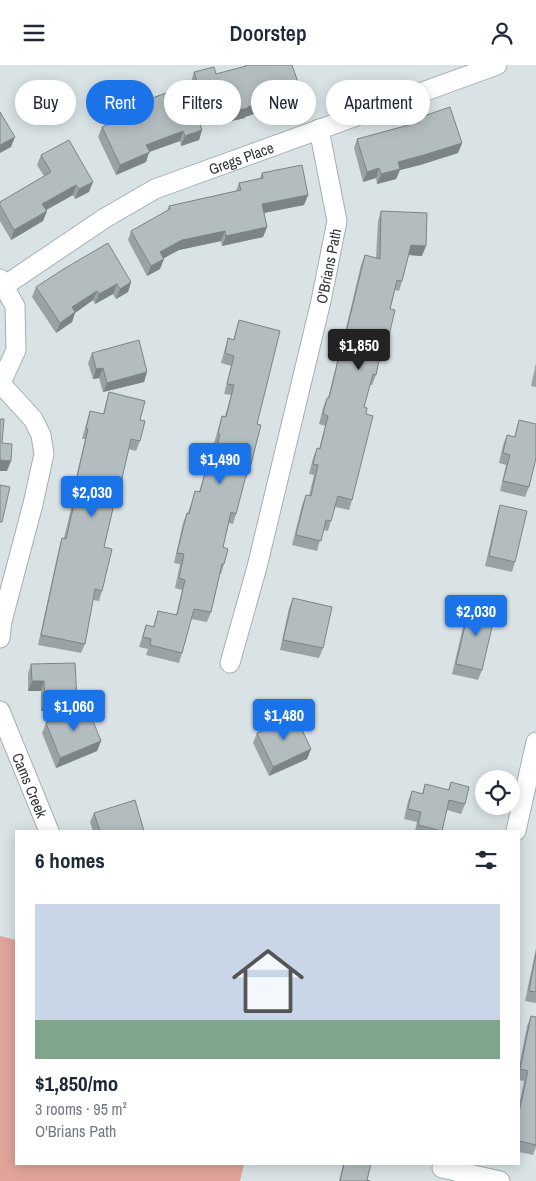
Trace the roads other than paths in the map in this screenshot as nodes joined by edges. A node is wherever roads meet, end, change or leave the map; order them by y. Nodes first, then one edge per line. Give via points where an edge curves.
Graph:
1 (498, 65) edge
2 (319, 129) junction
3 (2, 283) edge
4 (0, 384) edge
5 (0, 638) edge
6 (230, 663) dead end
7 (0, 711) edge
8 (536, 743) edge
9 (534, 763) edge
10 (49, 830) edge
11 (516, 830) edge
12 (441, 1171) edge
13 (500, 1181) edge

1 - 2 street, Gregs Place
2 - 3 street, Gregs Place via 155,189
2 - 6 street, O'Brians Path via 336,221 316,320 257,567
3 - 4 street via 15,306 16,350
4 - 5 street via 33,419 44,454
7 - 10 street, Cams Creek
8 - 9 street
9 - 11 street
12 - 13 street

